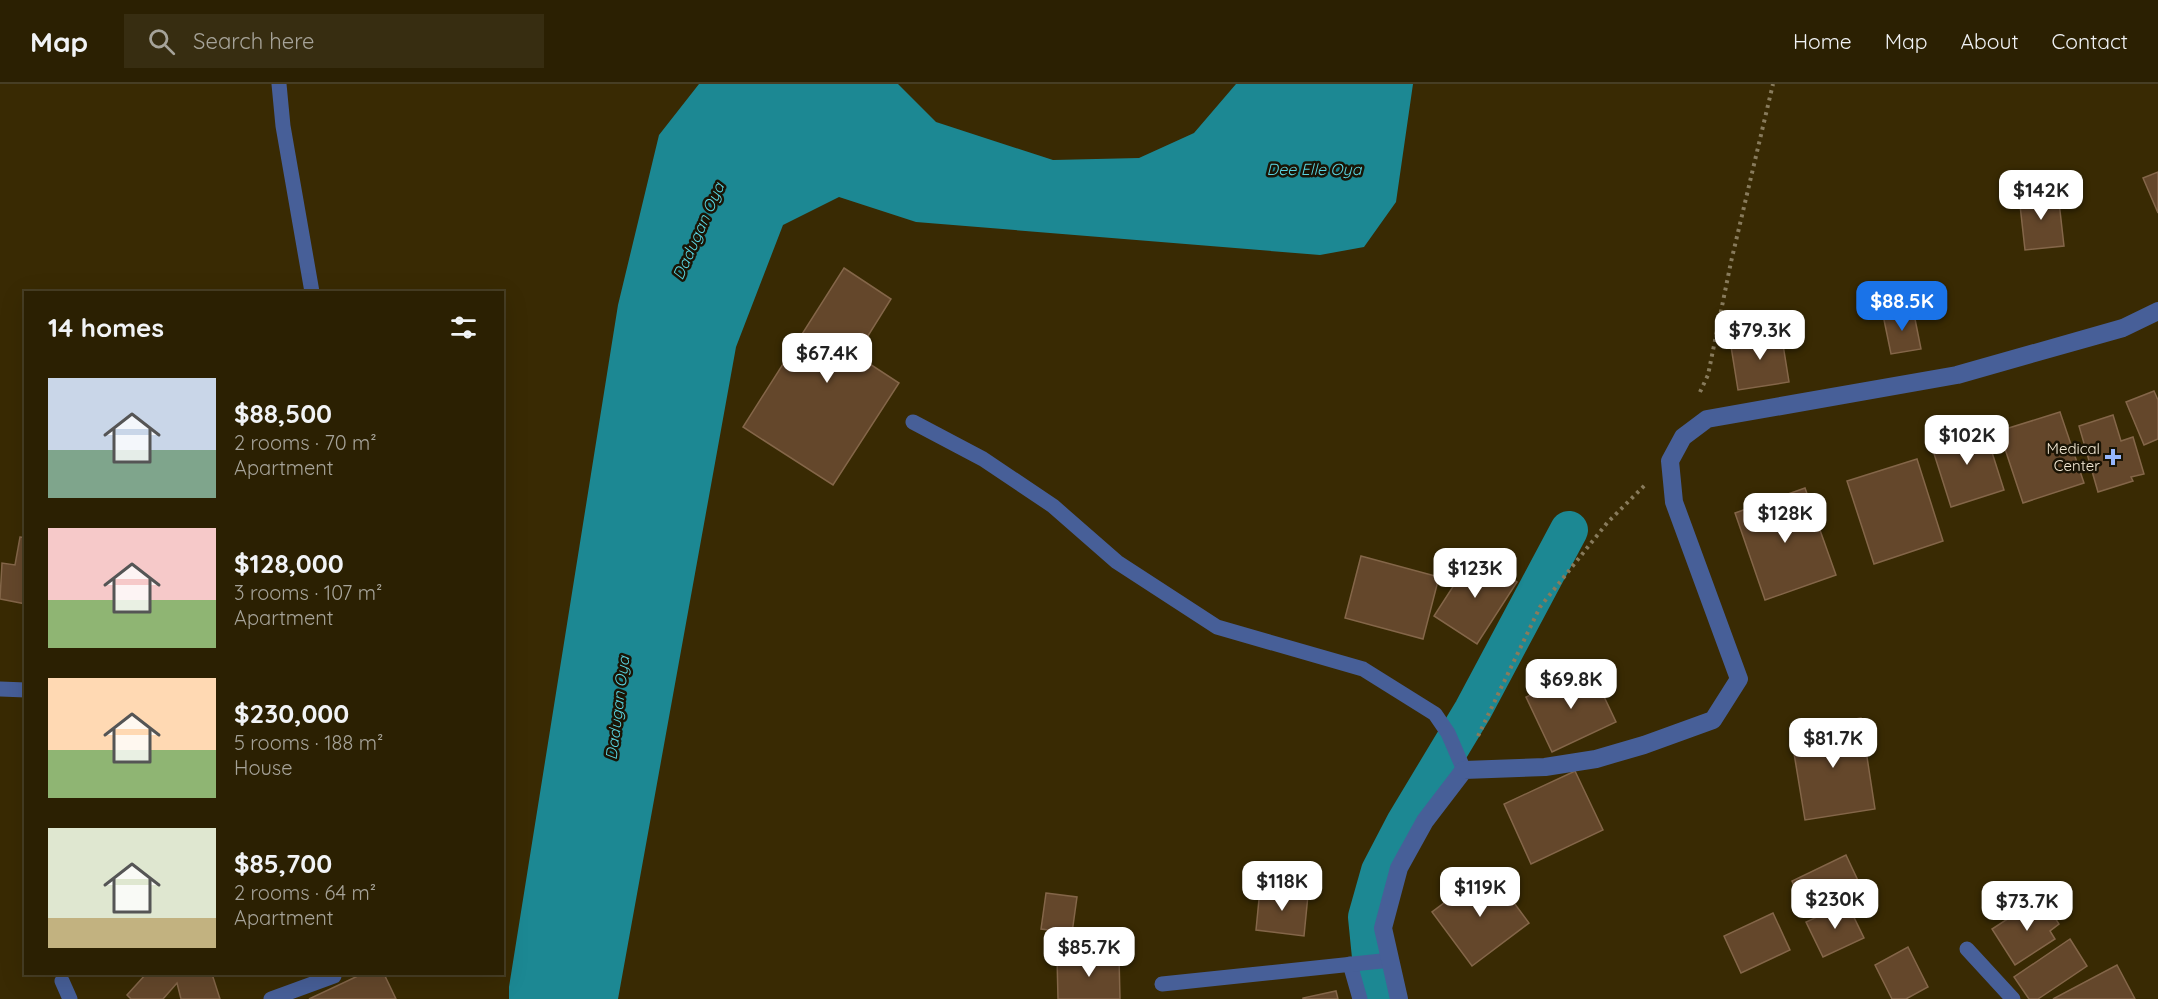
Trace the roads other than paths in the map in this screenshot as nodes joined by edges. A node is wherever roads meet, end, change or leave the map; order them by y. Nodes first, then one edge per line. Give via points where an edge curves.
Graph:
1 (279, 84) edge
2 (312, 291) edge
3 (2158, 311) edge
4 (913, 422) dead end
5 (0, 689) edge
6 (24, 690) edge
7 (1464, 769) junction
8 (1967, 949) dead end
9 (1391, 960) junction
10 (1350, 964) junction
11 (334, 976) dead end
12 (62, 981) dead end
13 (1162, 984) dead end
14 (70, 999) edge
15 (270, 999) edge
16 (1360, 999) edge
17 (1399, 999) edge
18 (2013, 999) edge

1 - 2 lane
3 - 7 street via 2123,328 1957,375 1707,419 1683,437 1670,461 1674,502 1739,679 1713,720 1596,759 1545,767
4 - 7 lane via 983,459 1043,499 1117,562 1217,627 1363,669 1435,714
5 - 6 lane
7 - 9 street via 1425,821 1399,868 1383,928
8 - 18 lane
9 - 10 lane
9 - 17 street
10 - 13 lane
10 - 16 lane
11 - 15 lane
12 - 14 lane

